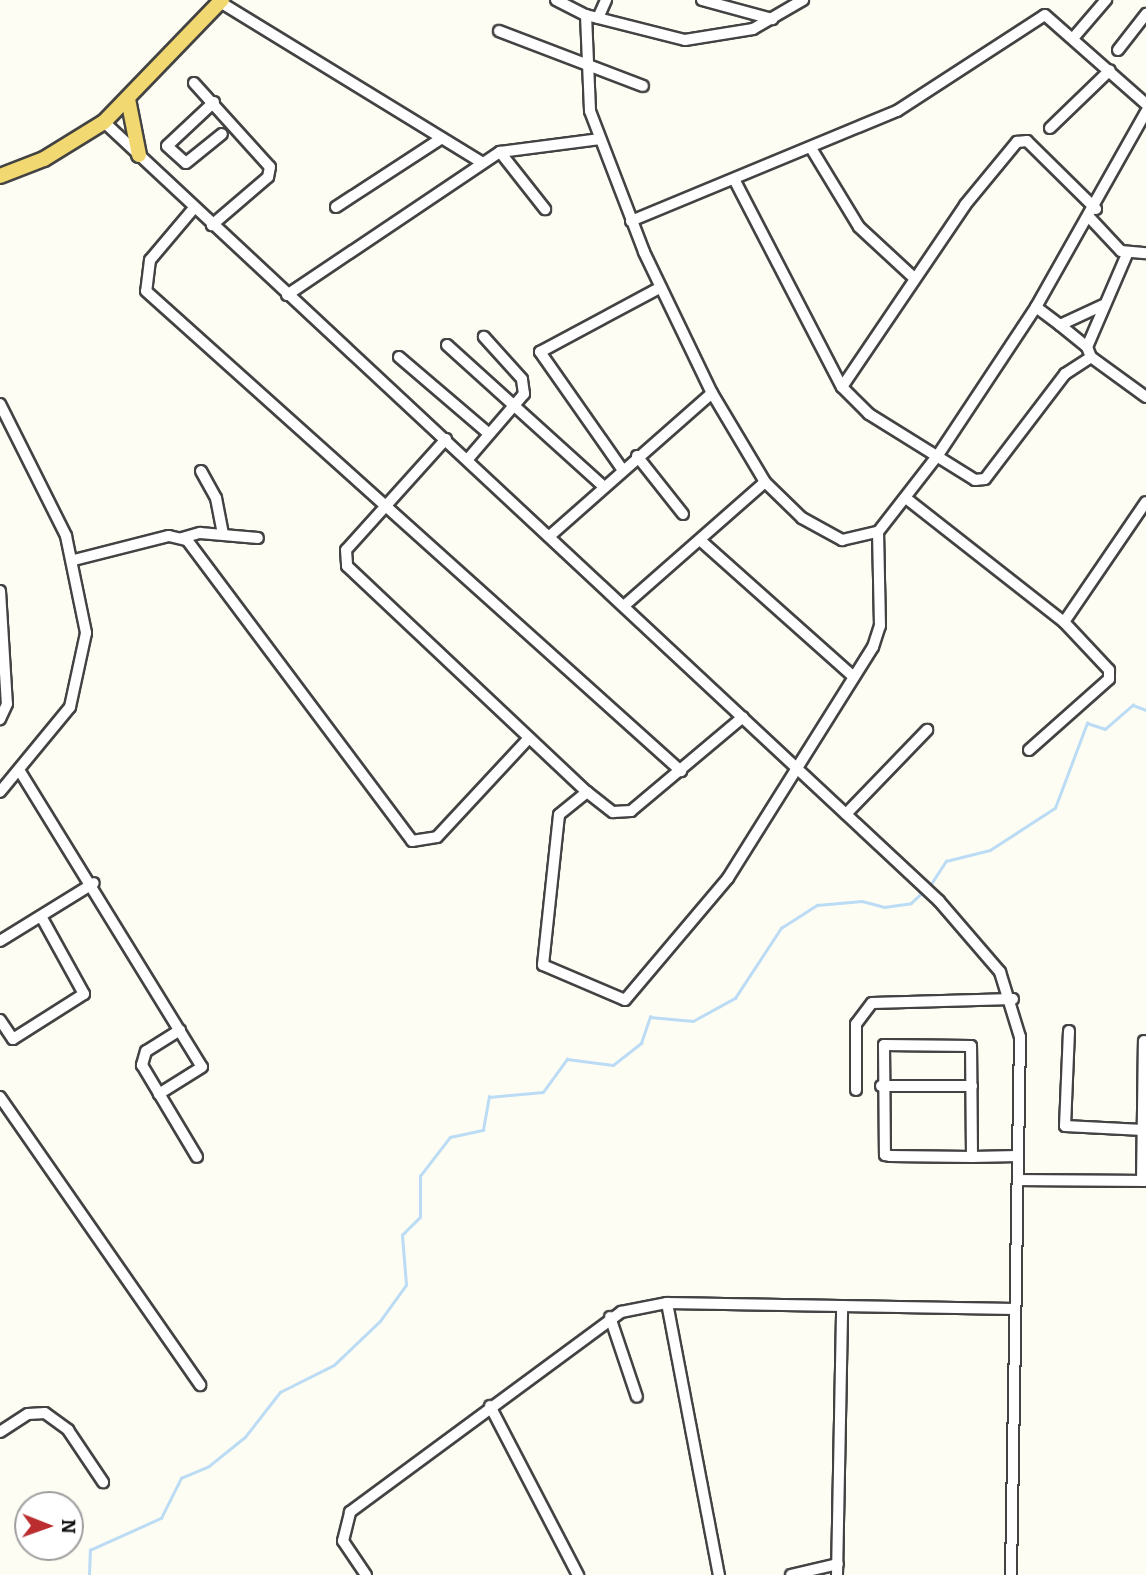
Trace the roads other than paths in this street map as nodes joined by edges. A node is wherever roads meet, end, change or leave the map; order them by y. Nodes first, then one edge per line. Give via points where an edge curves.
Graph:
1 (556, 0) edge
2 (606, 0) edge
3 (702, 0) edge
4 (803, 0) edge
5 (1106, 0) edge
6 (221, 1) edge
7 (1146, 14) edge
8 (586, 15) junction
9 (598, 18) junction
10 (772, 19) junction
11 (499, 31) dead end
12 (1075, 36) junction
13 (1118, 50) dead end
14 (584, 66) junction
15 (1110, 70) junction
16 (194, 83) dead end
17 (643, 86) dead end
18 (128, 99) junction
19 (214, 102) junction
20 (1146, 104) edge
21 (1146, 112) edge
22 (104, 122) junction
23 (1050, 128) dead end
24 (222, 134) dead end
25 (442, 138) junction
26 (600, 139) junction
27 (811, 148) junction
28 (500, 152) junction
29 (139, 155) junction
30 (481, 162) junction
31 (1, 174) edge
32 (734, 179) junction
33 (336, 207) dead end
34 (194, 208) junction
35 (545, 208) dead end
36 (1093, 213) junction
37 (631, 221) junction
38 (212, 225) junction
39 (1146, 253) edge
40 (1127, 254) junction
41 (913, 277) junction
42 (661, 287) junction
43 (287, 295) junction
44 (1103, 305) junction
45 (1036, 307) junction
46 (1060, 325) junction
47 (484, 337) dead end
48 (447, 345) dead end
49 (1089, 352) junction
50 (399, 357) dead end
51 (842, 387) junction
52 (712, 393) junction
53 (1146, 397) edge
54 (0, 404) edge
55 (515, 405) junction
56 (489, 435) junction
57 (446, 439) junction
58 (939, 455) junction
59 (637, 456) junction
60 (468, 459) junction
61 (621, 469) junction
62 (201, 471) dead end
63 (765, 482) junction
64 (603, 486) junction
65 (907, 499) junction
66 (1146, 502) edge
67 (387, 503) junction
68 (682, 513) dead end
69 (878, 532) junction
70 (223, 533) junction
71 (552, 534) junction
72 (182, 538) junction
73 (258, 538) dead end
74 (699, 540) junction
75 (74, 560) junction
76 (0, 591) edge
77 (625, 605) junction
78 (1064, 622) junction
79 (854, 677) junction
80 (743, 717) junction
81 (0, 719) edge
82 (926, 730) dead end
83 (529, 738) junction
84 (1029, 750) dead end
85 (795, 766) junction
86 (681, 771) junction
87 (21, 773) junction
88 (0, 792) edge
89 (587, 792) junction
90 (846, 814) junction
91 (94, 883) junction
92 (41, 916) junction
93 (0, 941) edge
94 (1013, 999) junction
95 (0, 1020) edge
96 (180, 1030) junction
97 (1069, 1031) dead end
98 (1144, 1041) edge
99 (881, 1086) junction
100 (972, 1087) junction
101 (856, 1090) dead end
102 (159, 1094) junction
103 (0, 1097) edge
104 (1143, 1130) junction
105 (1018, 1156) junction
106 (197, 1157) dead end
107 (972, 1157) junction
108 (1018, 1180) junction
109 (1144, 1181) edge
110 (667, 1303) junction
111 (842, 1306) junction
112 (1015, 1309) junction
113 (610, 1317) junction
114 (200, 1385) dead end
115 (637, 1397) dead end
116 (490, 1406) junction
117 (0, 1432) edge
118 (103, 1482) dead end
119 (837, 1569) edge
120 (366, 1575) edge
121 (578, 1575) edge
122 (719, 1575) edge
123 (791, 1575) edge
124 (1011, 1575) edge

1 - 8 street
2 - 9 street
3 - 10 street
4 - 10 street
5 - 12 street
6 - 18 main road
6 - 25 street
7 - 13 street
8 - 9 street
8 - 14 street
9 - 10 street via 685,40 736,34
11 - 14 street
12 - 15 street
12 - 27 street via 1045,15 897,111
14 - 17 street
14 - 26 street
15 - 20 street
15 - 23 street
16 - 19 street
18 - 22 main road
18 - 29 main road
19 - 24 street via 167,146 186,163
19 - 38 street via 270,167 268,177
21 - 36 street
22 - 29 street
22 - 31 main road via 44,159
25 - 30 street
25 - 33 street
26 - 28 street
26 - 37 street
27 - 32 street
27 - 41 street via 859,227
28 - 30 street
28 - 35 street
29 - 34 street
30 - 43 street
32 - 37 street
32 - 51 street
34 - 38 street
34 - 67 street via 150,260 146,290
36 - 40 street
36 - 41 street via 1022,140
36 - 45 street
37 - 42 street
38 - 43 street
39 - 40 street
40 - 44 street
41 - 51 street
42 - 52 street
42 - 61 street via 540,352
43 - 57 street
44 - 46 street
44 - 49 street
45 - 46 street
45 - 58 street
46 - 49 street
47 - 55 street via 525,386
48 - 55 street
49 - 53 street
49 - 58 street via 1066,374 985,479 975,480
50 - 56 street
51 - 58 street via 869,414
52 - 59 street
52 - 63 street
54 - 75 street
55 - 56 street
55 - 64 street
56 - 60 street
57 - 60 street
57 - 67 street
58 - 65 street
59 - 61 street
59 - 68 street
60 - 71 street
61 - 64 street
62 - 70 street via 216,498
63 - 69 street via 828,534 852,542
63 - 74 street
64 - 71 street
65 - 69 street
65 - 78 street
66 - 78 street
67 - 83 street via 346,550 347,566
67 - 86 street
69 - 79 street via 880,626
70 - 72 street
70 - 73 street
71 - 77 street
72 - 75 street
72 - 83 street via 266,638 412,841 437,837
74 - 77 street
74 - 79 street
75 - 87 street via 86,633 78,685 55,730
76 - 81 street via 7,704
77 - 80 street
78 - 84 street via 1101,660 1109,680
79 - 85 street
80 - 85 street
80 - 86 street
82 - 90 street
83 - 89 street
85 - 89 street via 708,906 625,1000 543,965 556,879 556,824 565,808
85 - 90 street
86 - 89 street via 622,814
87 - 88 street
87 - 91 street
90 - 94 street via 939,901 995,963
91 - 92 street
91 - 96 street
92 - 93 street
92 - 95 street via 84,994 13,1039
94 - 101 street via 872,1003 856,1024
94 - 105 street via 1020,1037
96 - 102 street via 142,1057
96 - 102 street via 202,1067
97 - 104 street via 1065,1126
98 - 104 street
99 - 100 street
99 - 100 street via 884,1045 968,1043
99 - 107 street via 885,1155
100 - 107 street
102 - 106 street
103 - 114 street
104 - 109 street
105 - 107 street
105 - 108 street
108 - 109 street
108 - 112 street
110 - 111 street
110 - 113 street
110 - 122 street
111 - 112 street
111 - 119 street
112 - 124 street
113 - 115 street
113 - 116 street
116 - 120 street via 350,1512 343,1541
116 - 121 street
117 - 118 street via 28,1414 45,1413 68,1430
119 - 123 street

